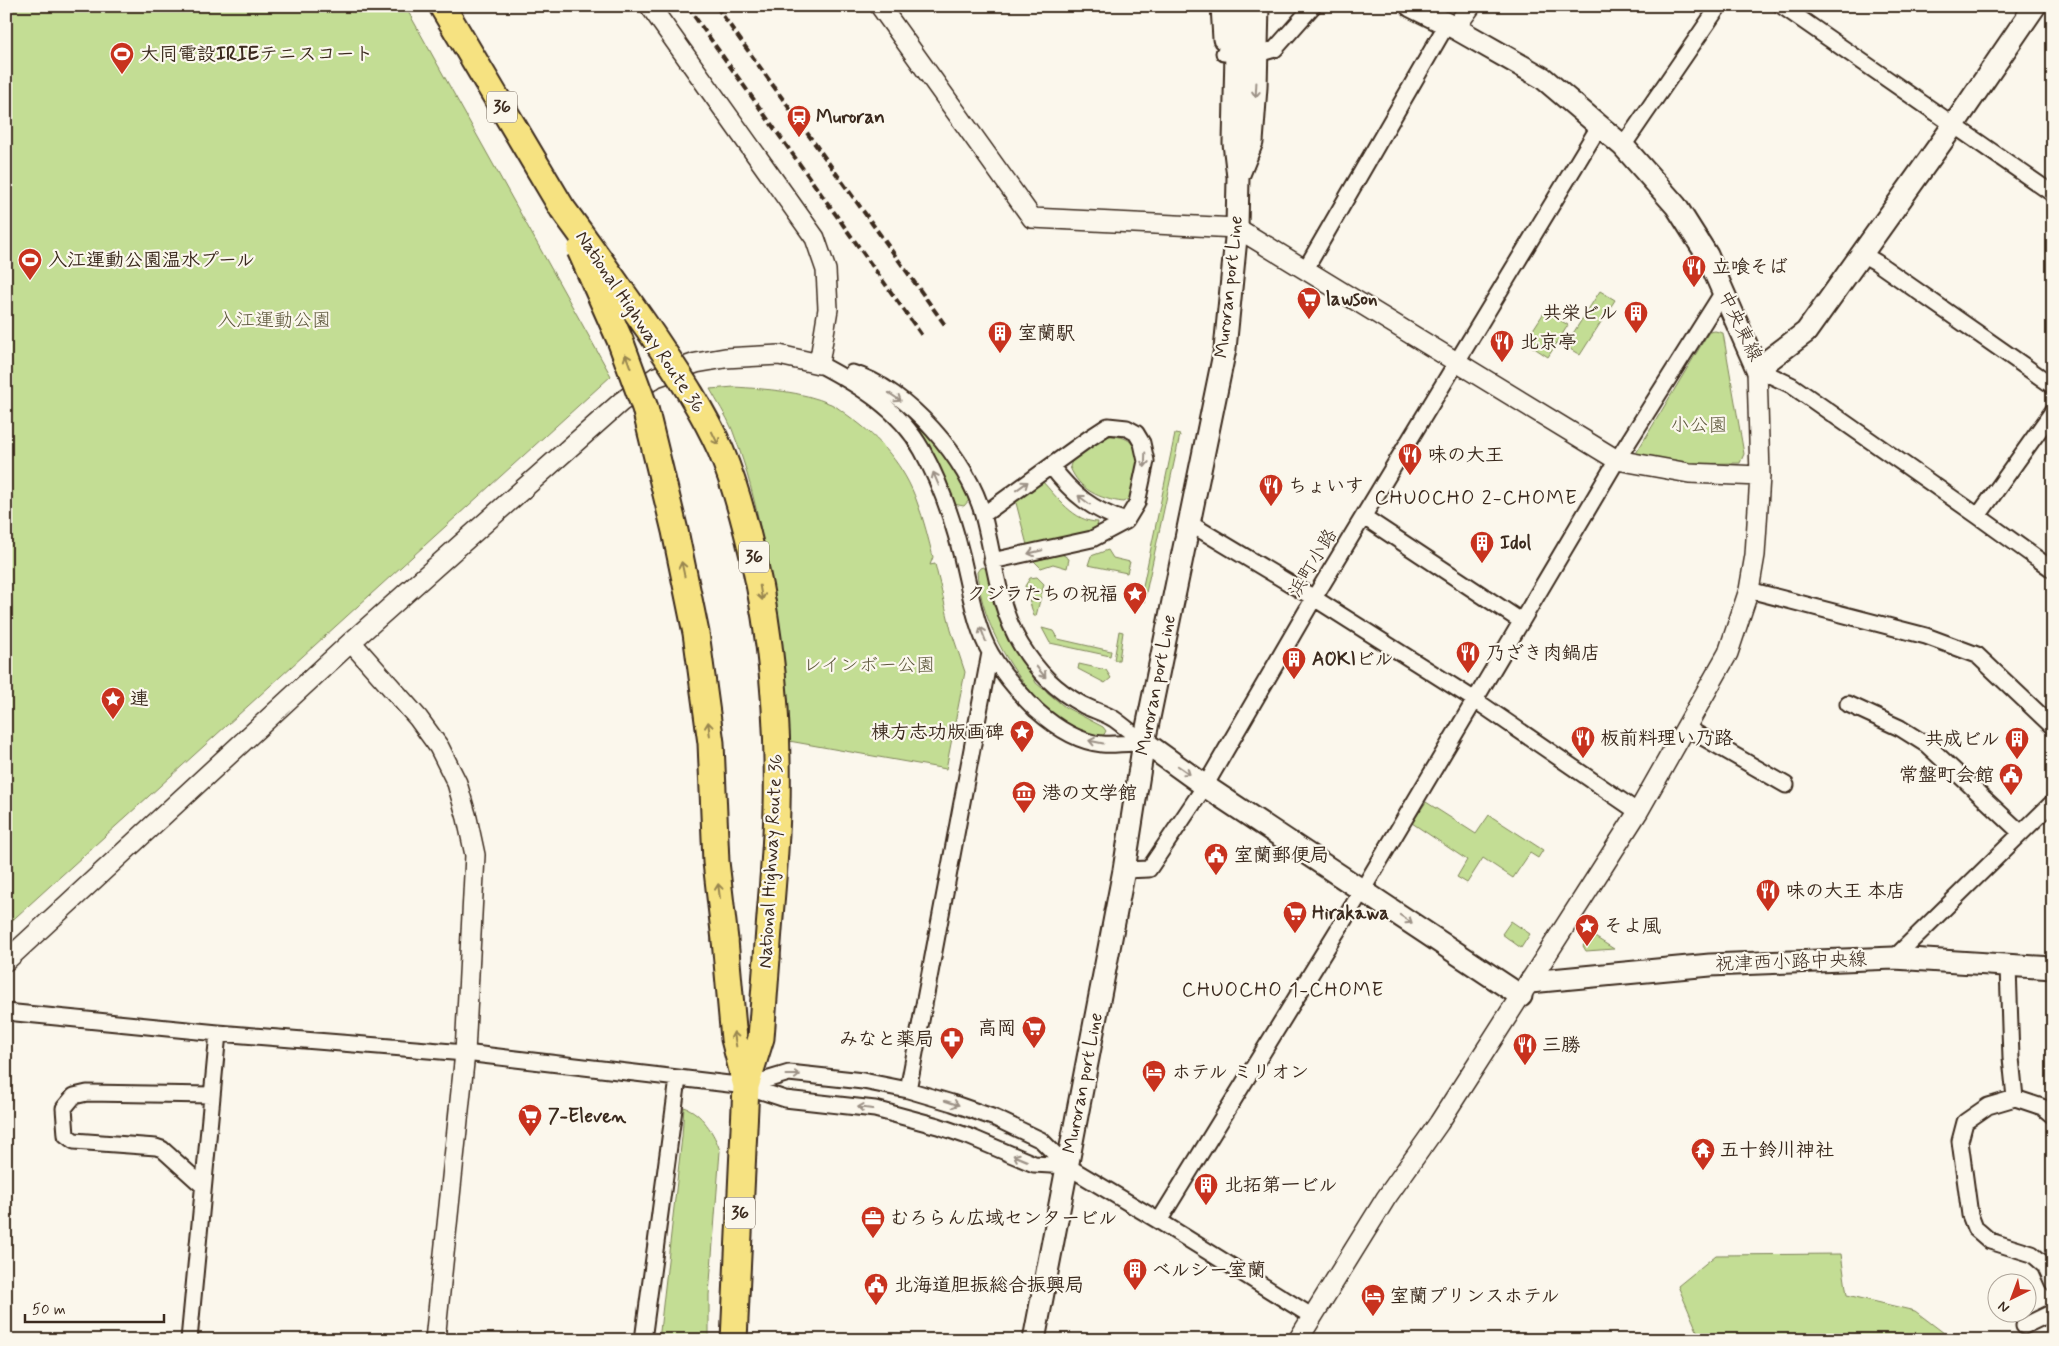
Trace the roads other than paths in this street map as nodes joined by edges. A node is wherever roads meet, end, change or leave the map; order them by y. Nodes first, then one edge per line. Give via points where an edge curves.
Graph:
1 (442, 6) edge
2 (650, 6) edge
3 (880, 6) edge
4 (1222, 6) edge
5 (1237, 6) edge
6 (1258, 6) edge
7 (1313, 6) edge
8 (1411, 6) edge
9 (1471, 6) edge
10 (1719, 6) edge
11 (1782, 6) edge
12 (2035, 6) edge
13 (1451, 26) junction
14 (1239, 53) junction
15 (1600, 125) junction
16 (1953, 126) junction
17 (1623, 146) junction
18 (1238, 177) junction
19 (2053, 194) edge
20 (562, 208) junction
21 (1238, 228) junction
22 (1862, 254) junction
23 (1305, 270) junction
24 (1723, 292) junction
25 (1458, 363) junction
26 (819, 364) junction
27 (1757, 369) junction
28 (2053, 386) edge
29 (2053, 412) edge
30 (1617, 460) junction
31 (1051, 466) junction
32 (1760, 476) junction
33 (983, 515) junction
34 (1978, 516) junction
35 (1364, 517) junction
36 (1126, 521) junction
37 (1189, 523) junction
38 (992, 561) junction
39 (2053, 570) edge
40 (1749, 590) junction
41 (1314, 598) junction
42 (1521, 622) junction
43 (351, 642) junction
44 (990, 654) junction
45 (1475, 700) junction
46 (1848, 704) dead end
47 (1685, 726) junction
48 (2053, 727) edge
49 (1144, 742) junction
50 (1786, 785) dead end
51 (1205, 786) junction
52 (2053, 802) edge
53 (1638, 812) junction
54 (2022, 833) junction
55 (1124, 870) junction
56 (1362, 889) junction
57 (1894, 958) junction
58 (6, 960) edge
59 (2008, 966) junction
60 (2053, 968) edge
61 (1525, 989) junction
62 (6, 1012) edge
63 (218, 1033) junction
64 (465, 1054) junction
65 (678, 1079) junction
66 (746, 1086) junction
67 (908, 1090) junction
68 (212, 1096) junction
69 (2015, 1098) junction
70 (2053, 1116) edge
71 (1067, 1166) junction
72 (203, 1186) junction
73 (1159, 1221) junction
74 (2053, 1283) edge
75 (2053, 1312) edge
76 (1313, 1318) junction
77 (2024, 1326) dead end
78 (189, 1340) edge
79 (435, 1340) edge
80 (643, 1340) edge
81 (734, 1340) edge
82 (1034, 1340) edge
83 (1298, 1340) edge

1 - 20 highway, National Highway Route 36 / 36
2 - 26 street via 815,238 826,270 828,309
3 - 21 street via 1032,218
4 - 14 main road, Muroran port Line via 1224,21
5 - 14 main road
6 - 14 main road, Muroran port Line
7 - 14 street via 1275,49
8 - 13 main road, 中央東線
9 - 13 street
10 - 17 street
11 - 16 street
12 - 16 main road, 中央東線
13 - 15 main road, 中央東線 via 1543,78
13 - 23 street
14 -> 18 main road, Muroran port Line via 1252,142
14 - 18 main road, Muroran port Line via 1224,142
15 - 17 main road, 中央東線
15 - 25 street, 浜町小路
16 - 19 street
16 - 22 main road, 中央東線
17 - 24 main road, 中央東線 via 1676,206 1707,255
18 - 21 main road, Muroran port Line
66 -> 20 highway, National Highway Route 36 / 36, bridge via 734,1039 716,862 710,743 696,633 675,531 645,408 620,340
20 -> 66 highway, National Highway Route 36 / 36, bridge via 684,382 722,452 757,569 768,633 777,810 761,1038
21 - 23 street
21 - 37 main road, Muroran port Line via 1224,349
22 - 27 main road, 中央東線 via 1806,332
22 - 28 street
23 - 25 street
24 - 27 main road, 中央東線
24 - 30 street
25 - 30 street
25 - 35 street, 浜町小路
26 -> 33 street via 859,375 909,406 928,423 963,468
26 - 43 street via 779,355 724,358 696,363 656,377 621,402
44 -> 26 street via 972,606 956,537 936,478 921,449 887,408 854,383
27 - 32 street
27 - 34 street via 1791,385
29 - 34 street
30 - 32 street via 1688,473
30 - 42 street
33 -> 31 street
36 -> 31 street via 1083,501
31 -> 36 street via 1108,426 1127,428 1136,434 1142,442 1146,461 1137,503
32 - 40 street via 1755,555
33 - 38 street
34 - 39 street
35 - 41 street, 浜町小路
35 - 42 street
36 -> 38 street via 1092,539
37 - 41 street
37 - 49 main road, Muroran port Line
38 -> 49 street via 1012,626 1040,673 1056,688 1113,719
40 - 47 street via 1728,653
40 - 48 street via 1926,636 1977,655
41 - 45 street
41 - 51 street, 浜町小路
42 - 45 street
43 - 58 street
43 - 64 street via 418,718 439,748 456,783 467,818 474,855
49 -> 44 street via 1103,744 1088,741 1054,725 1025,699
44 - 67 street
45 - 53 street
45 - 56 street
46 - 54 street via 1900,728 1927,745
47 - 50 street
47 - 53 street
49 -> 51 main road
49 - 55 main road, Muroran port Line
51 - 55 street, 浜町小路 via 1149,869
51 - 56 main road
52 - 54 street
53 - 61 street
54 - 57 street
55 - 71 main road, Muroran port Line
56 -> 61 main road
56 - 73 street
57 - 59 main road, 祝津西小路中央線
57 - 61 main road, 祝津西小路中央線 via 1710,965
59 - 60 main road, 祝津西小路中央線
59 - 69 street
61 - 76 street via 1439,1123 1386,1198
62 - 63 street
63 - 64 street
63 - 68 street
64 - 65 street
64 - 79 street
65 - 66 street
65 - 80 street
66 -> 67 street via 789,1073 863,1081
71 -> 66 street via 1034,1164 938,1126 876,1110 785,1099
66 - 81 highway, National Highway Route 36 / 36
67 -> 71 street via 969,1109 1041,1140
68 - 72 street
68 - 72 street via 87,1093 74,1096 64,1108 66,1135 74,1141 162,1149
69 - 70 street via 2042,1107
69 - 74 street via 1988,1106 1965,1122 1960,1140 1970,1215 1975,1228 1990,1242 2032,1254 2045,1265
71 - 73 street
71 - 82 main road, Muroran port Line
72 - 78 street
73 - 76 street
75 - 77 street
76 - 83 street

